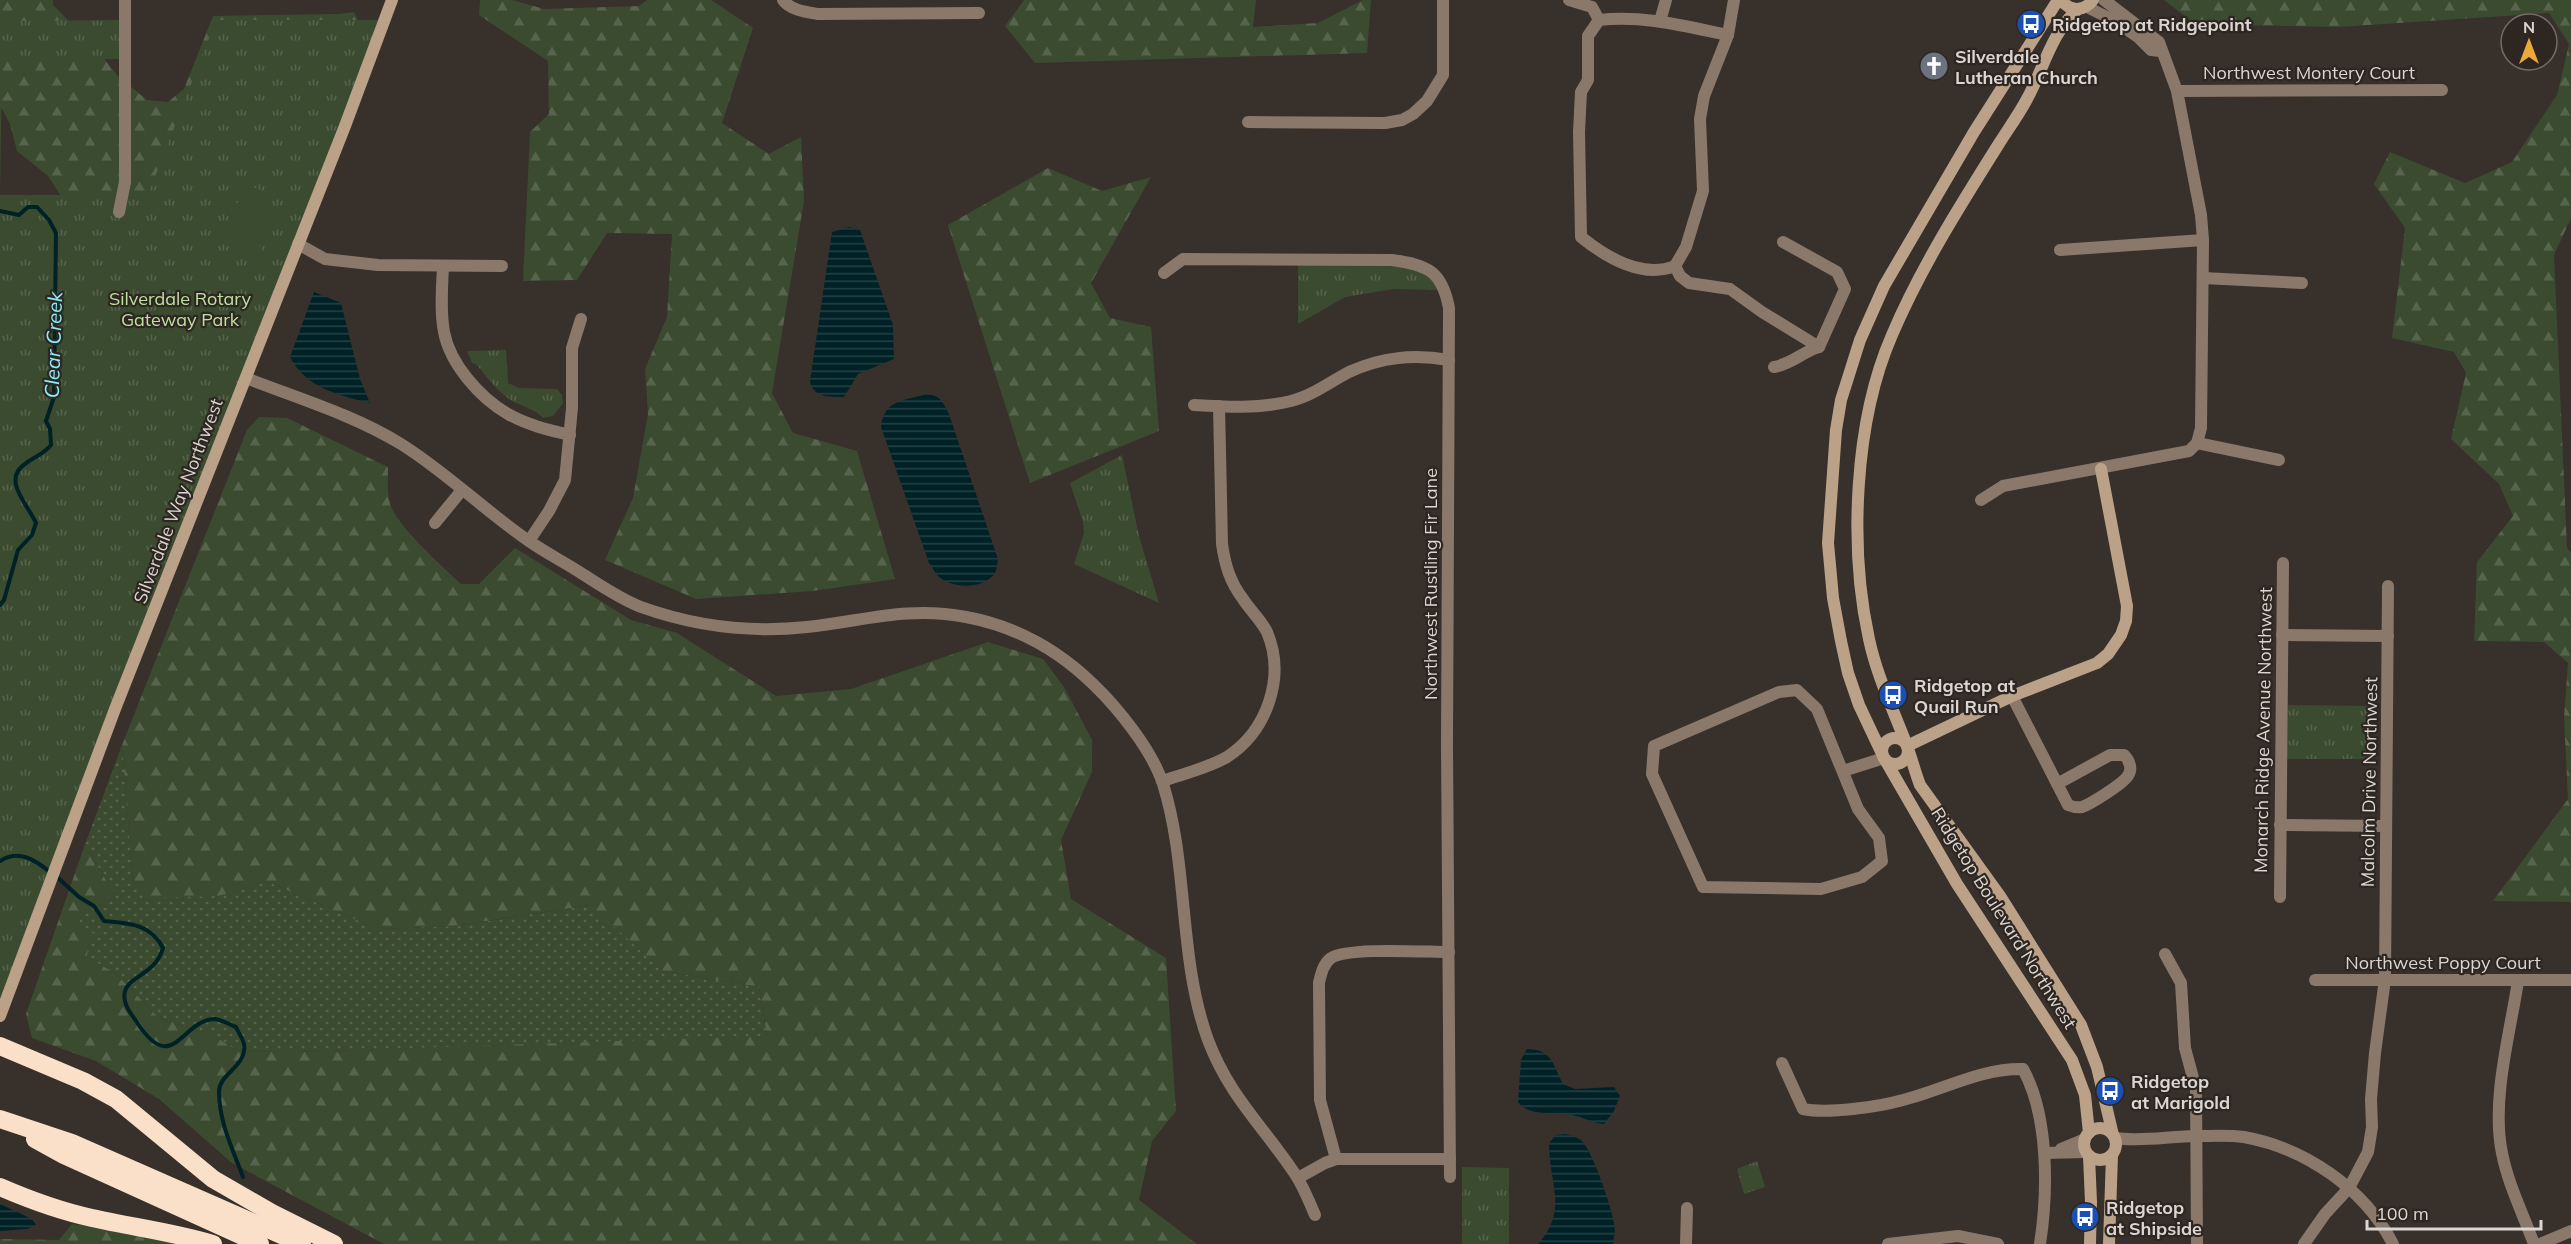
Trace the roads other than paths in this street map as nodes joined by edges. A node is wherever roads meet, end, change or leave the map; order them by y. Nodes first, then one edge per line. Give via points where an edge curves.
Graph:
1 (125, 0) edge
2 (392, 0) edge
3 (783, 0) edge
4 (1443, 0) edge
5 (1569, 0) edge
6 (1666, 0) edge
7 (1734, 0) edge
8 (2060, 0) edge
9 (2104, 0) edge
10 (2086, 5) edge
11 (979, 13) dead end
12 (1599, 20) junction
13 (1660, 21) junction
14 (1728, 36) junction
15 (2161, 51) junction
16 (2442, 90) dead end
17 (2177, 91) junction
18 (1248, 122) dead end
19 (119, 212) dead end
20 (2203, 240) junction
21 (1783, 242) dead end
22 (298, 244) junction
23 (2060, 250) dead end
24 (502, 266) dead end
25 (1676, 266) junction
26 (443, 267) junction
27 (1164, 273) dead end
28 (2203, 278) junction
29 (2302, 283) dead end
30 (581, 319) dead end
31 (1819, 347) junction
32 (1449, 360) junction
33 (1773, 367) dead end
34 (246, 378) junction
35 (1194, 405) dead end
36 (1219, 406) junction
37 (570, 435) junction
38 (2197, 443) junction
39 (2278, 460) dead end
40 (2101, 468) junction
41 (462, 490) junction
42 (1981, 500) dead end
43 (435, 524) dead end
44 (529, 541) junction
45 (2283, 563) dead end
46 (2388, 586) dead end
47 (2282, 635) junction
48 (2388, 636) junction
49 (2012, 696) junction
50 (1907, 746) junction
51 (1884, 758) junction
52 (1843, 771) junction
53 (1162, 781) junction
54 (2057, 784) junction
55 (2280, 825) junction
56 (2386, 826) junction
57 (2280, 897) dead end
58 (1449, 952) junction
59 (2165, 954) dead end
60 (2385, 979) junction
61 (2315, 980) dead end
62 (2571, 980) edge
63 (2518, 981) junction
64 (0, 1016) edge
65 (0, 1047) edge
66 (1782, 1063) dead end
67 (0, 1119) edge
68 (2087, 1136) junction
69 (2197, 1136) junction
70 (2114, 1145) junction
71 (2048, 1153) junction
72 (2087, 1154) junction
73 (1336, 1159) junction
74 (1450, 1159) junction
75 (1298, 1178) junction
76 (1450, 1178) dead end
77 (0, 1187) edge
78 (2349, 1188) junction
79 (1687, 1208) dead end
80 (1315, 1215) dead end
81 (2571, 1231) edge
82 (1974, 1241) edge
83 (213, 1244) edge
84 (260, 1244) edge
85 (302, 1244) edge
86 (334, 1244) edge
87 (1686, 1244) edge
88 (1888, 1244) edge
89 (1998, 1244) edge
90 (2040, 1244) edge
91 (2090, 1244) edge
92 (2109, 1244) edge
93 (2197, 1244) edge
94 (2304, 1244) edge
95 (2392, 1244) edge
96 (2534, 1244) edge
97 (2540, 1244) edge

1 - 19 street via 125,182
2 - 22 main road, Silverdale Way Northwest
3 - 11 street via 801,11 818,14
4 - 18 street via 1443,75 1427,101 1413,114 1385,123
5 - 12 street via 1592,8
6 - 13 street
7 - 14 street
8 - 10 main road via 2069,8
8 - 51 main road, Ridgetop Boulevard Northwest via 1974,132 1884,286 1860,340 1841,400 1828,543 1833,598 1848,673
9 - 15 street via 2159,42
10 - 15 street via 2115,21 2151,50
10 - 50 main road, Ridgetop Boulevard Northwest via 2059,28 2027,99 1916,283 1874,386 1857,506 1860,563 1870,641
12 - 13 street
12 - 25 street via 1588,36 1588,80 1581,92 1581,237 1617,261 1638,268 1665,270
13 - 14 street
14 - 25 street via 1704,96 1700,119 1703,191
15 - 17 street
16 - 17 street, Northwest Montery Court
17 - 20 street
20 - 23 street
20 - 28 street
21 - 31 street via 1837,272 1845,289
22 - 26 street via 325,259
22 - 34 main road, Silverdale Way Northwest
24 - 26 street
25 - 31 street via 1689,283 1730,289
26 - 37 street via 444,333 455,362 479,391 508,414
27 - 32 street, Northwest Rustling Fir Lane via 1183,259 1415,263 1435,274 1446,291
28 - 29 street
28 - 38 street
30 - 37 street via 572,348
31 - 33 street via 1804,351 1787,365
32 - 36 street via 1420,356 1393,359 1350,372 1292,401
32 - 58 street, Northwest Rustling Fir Lane
34 - 41 street via 365,425 401,444
34 - 64 main road, Silverdale Way Northwest via 115,709
35 - 36 street
36 - 53 street via 1225,565 1232,582 1266,631 1273,654 1272,692 1260,722 1238,748 1225,758
37 - 44 street via 565,480
38 - 39 street
38 - 40 street via 2189,452
40 - 42 street via 2003,486
40 - 49 main road via 2125,588 2126,621 2108,654 2097,663
41 - 43 street
41 - 44 street
44 - 53 street via 626,600 677,618 768,629 910,612 991,623 1042,644 1083,674 1138,738
45 - 47 street, Monarch Ridge Avenue Northwest
46 - 48 street, Malcolm Drive Northwest
47 - 48 street
47 - 55 street, Monarch Ridge Avenue Northwest
48 - 56 street, Malcolm Drive Northwest
49 - 50 main road
49 - 54 street
50 - 51 main road via 1908,754 1903,761 1890,763
50 - 51 main road via 1898,738 1889,739 1882,749
50 - 70 main road, Ridgetop Boulevard Northwest via 1920,785 2000,896 2081,1025 2097,1067
51 - 52 street
51 - 68 main road, Ridgetop Boulevard Northwest via 1957,884 2072,1060 2085,1095
52 - 52 street via 1858,809 1879,838 1882,861 1862,877 1821,889 1703,887 1652,774 1654,746 1779,692 1797,690 1817,709
53 - 75 street via 1179,864 1195,993 1207,1038 1242,1105
54 - 54 street via 2068,805 2084,806 2125,779 2130,765 2124,755 2110,755
55 - 56 street
55 - 57 street, Monarch Ridge Avenue Northwest
56 - 60 street, Malcolm Drive Northwest
58 - 73 street via 1353,952 1330,959 1324,966 1319,983 1320,1100
58 - 74 street, Northwest Rustling Fir Lane
59 - 69 street via 2181,983 2185,1048 2196,1089
60 - 61 street, Northwest Poppy Court
60 - 63 street, Northwest Poppy Court
60 - 78 street, Malcolm Drive Northwest via 2368,1152
62 - 63 street, Northwest Poppy Court
63 - 96 street via 2500,1094 2499,1126 2506,1167
65 - 86 highway via 116,1099 213,1179
66 - 71 street via 1803,1108 1820,1112 1902,1101 2003,1069 2023,1069 2031,1085
67 - 84 highway via 64,1155
67 - 85 highway via 72,1143
68 - 70 main road via 2099,1128 2110,1131
68 - 71 street
68 - 72 main road
69 - 70 street
69 - 78 street via 2242,1137 2277,1146
69 - 93 street
70 - 72 main road via 2104,1160
70 - 92 main road, Ridgetop Boulevard Northwest
71 - 72 street
71 - 90 street
72 - 91 main road
73 - 74 street
73 - 75 street
74 - 76 street, Northwest Rustling Fir Lane
75 - 80 street
77 - 83 highway via 33,1202 84,1216
78 - 94 street, Malcolm Drive Northwest
78 - 95 street via 2362,1200
79 - 87 street
81 - 97 street
82 - 88 street via 1958,1236
82 - 89 street

